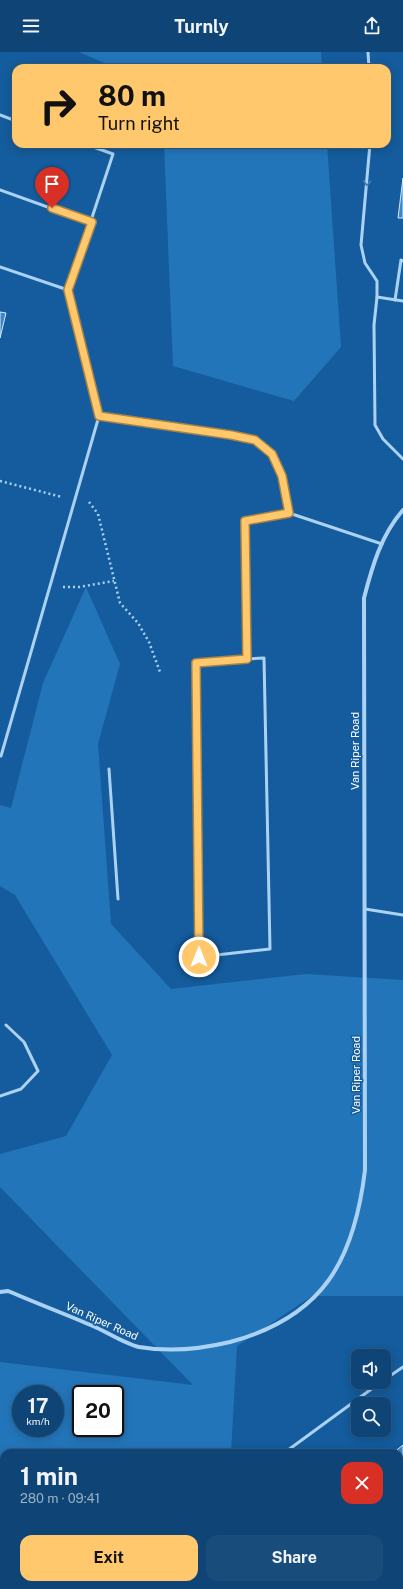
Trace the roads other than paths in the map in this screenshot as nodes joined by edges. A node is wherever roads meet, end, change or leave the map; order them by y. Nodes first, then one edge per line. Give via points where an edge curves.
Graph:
1 (368, 52) edge
2 (369, 64) edge
3 (0, 115) edge
4 (12, 120) edge
5 (96, 148) edge
6 (370, 148) edge
7 (0, 190) edge
8 (92, 222) junction
9 (403, 261) edge
10 (0, 267) edge
11 (68, 290) junction
12 (377, 297) junction
13 (395, 300) junction
14 (403, 301) edge
15 (99, 416) junction
16 (403, 459) edge
17 (403, 510) edge
18 (289, 513) junction
19 (382, 544) junction
20 (247, 659) junction
21 (1, 756) dead end
22 (109, 770) dead end
23 (118, 899) dead end
24 (365, 909) junction
25 (403, 915) edge
26 (6, 1025) dead end
27 (0, 1096) edge
28 (0, 1292) edge
29 (403, 1367) edge
30 (391, 1375) edge
31 (371, 1389) edge
32 (289, 1449) edge

1 - 2 lane
3 - 4 lane
5 - 8 lane via 113,154
6 -> 12 lane via 361,245 365,264 377,281
7 - 8 lane
8 - 11 lane
9 - 13 lane via 400,260
10 - 11 lane
11 - 15 lane
12 - 13 lane
12 - 16 lane via 374,325 375,425 383,439
13 - 14 lane
15 - 18 lane via 255,440 272,454 282,476
15 - 21 lane
17 - 19 street, Van Riper Road
18 - 19 lane
18 - 20 lane via 245,521
19 - 24 street, Van Riper Road via 372,567 364,598
20 - 20 lane via 264,658 270,949 199,957 196,663
22 - 23 lane
24 - 25 lane
24 - 28 street, Van Riper Road via 365,1170 361,1203 351,1238 336,1271 321,1291 303,1308 263,1331 214,1346 178,1349 138,1347 8,1291
26 - 27 lane via 24,1042 38,1071 21,1089
29 - 30 lane
31 - 32 lane

